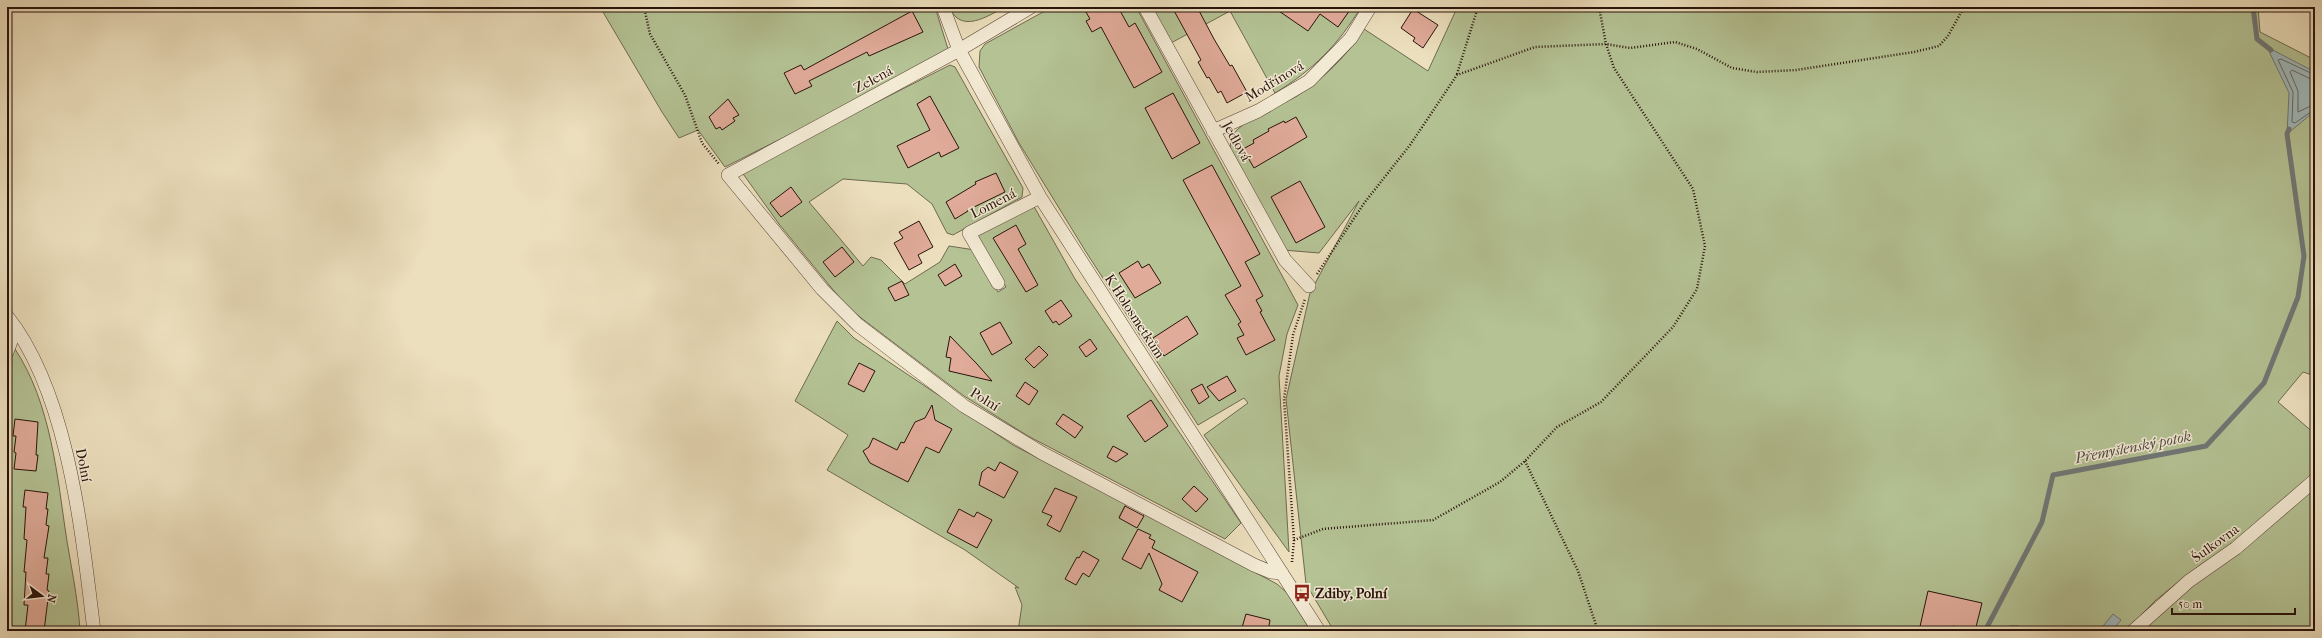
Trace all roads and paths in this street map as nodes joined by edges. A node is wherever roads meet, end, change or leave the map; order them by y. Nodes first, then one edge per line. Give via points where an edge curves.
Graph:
1 (644, 7) edge
2 (943, 7) edge
3 (1031, 7) edge
4 (1145, 7) edge
5 (1370, 7) edge
6 (1478, 7) edge
7 (1599, 7) edge
8 (1964, 7) edge
9 (1606, 44) junction
10 (959, 50) junction
11 (1457, 75) junction
12 (1213, 131) junction
13 (728, 175) junction
14 (1040, 197) junction
15 (998, 282) dead end
16 (1309, 286) junction
17 (7, 316) edge
18 (16, 328) junction
19 (7, 352) edge
20 (1525, 461) junction
21 (2315, 480) edge
22 (1294, 540) junction
23 (1282, 573) junction
24 (94, 631) edge
25 (1319, 631) edge
26 (1598, 631) edge
27 (2002, 631) edge
28 (2019, 631) edge
29 (2133, 631) edge

1 - 13 path via 650,34 685,95 702,143
2 - 10 street, K Holosmetkům
3 - 10 street, Zelená
4 - 12 street, Jedlová
5 - 12 street, Modřínová via 1351,38 1309,81 1258,111
6 - 11 path
7 - 9 path
8 - 9 path via 1948,36 1939,46 1796,70 1757,72 1732,68 1697,49 1675,42 1630,48
9 - 11 path via 1535,47
9 - 20 path via 1614,68 1693,189 1705,246 1698,289 1673,327 1601,402 1557,427
10 - 13 street, Zelená
10 - 14 street, K Holosmetkům
11 - 16 path via 1410,145 1365,202
12 - 16 street, Jedlová via 1285,260
13 - 23 street, Polní via 822,289 858,325 964,406 1042,453 1254,565 1271,572
14 - 15 street, Lomená via 969,233
14 - 23 street, K Holosmetkům
16 - 22 path via 1293,335 1284,399
17 - 18 street, Dolní
18 - 19 street
18 - 24 street, Dolní via 42,374 61,433 83,546
20 - 22 path via 1500,482 1433,520 1323,529
20 - 26 path via 1578,571
21 - 29 street, Šulkovna via 2236,548 2188,581
22 - 23 path via 1293,561
23 - 25 street, K Holosmetkům
27 - 28 lane

